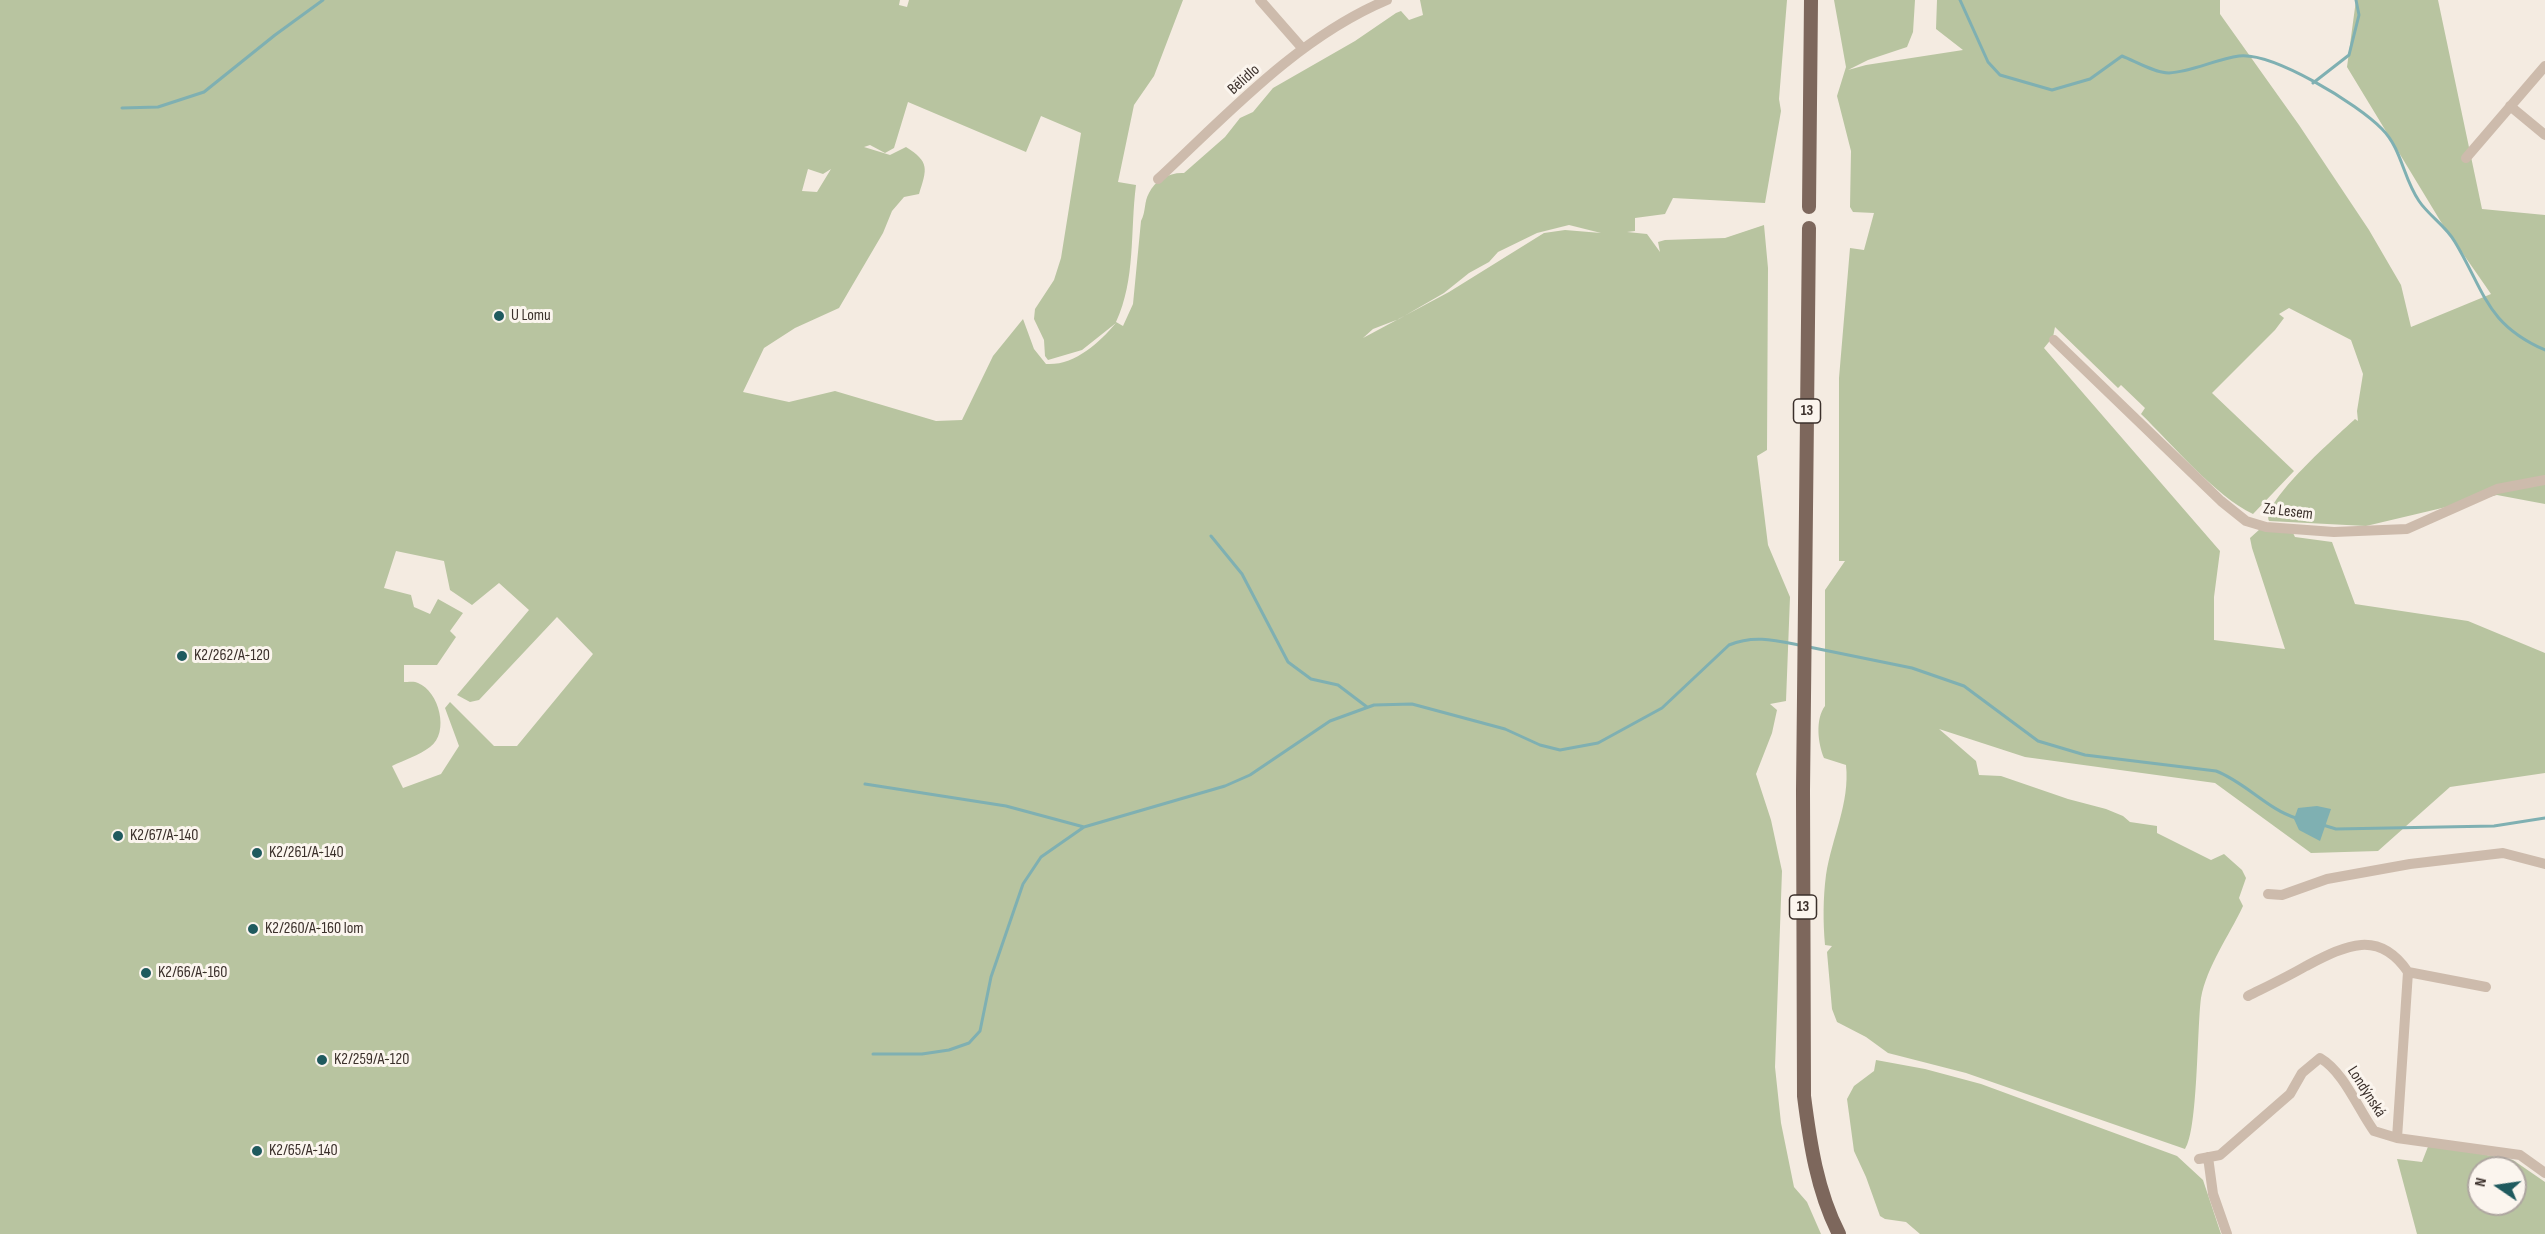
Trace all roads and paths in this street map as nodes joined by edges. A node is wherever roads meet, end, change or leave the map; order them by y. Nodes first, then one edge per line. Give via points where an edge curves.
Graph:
1 (1260, 0) edge
2 (1387, 0) edge
3 (1811, 0) edge
4 (1303, 50) junction
5 (2545, 66) edge
6 (2510, 106) junction
7 (2545, 135) edge
8 (2466, 158) dead end
9 (1158, 179) dead end
10 (1809, 207) dead end
11 (1809, 228) dead end
12 (2054, 340) dead end
13 (2545, 480) edge
14 (2545, 864) edge
15 (2268, 894) dead end
16 (2408, 972) junction
17 (2486, 987) dead end
18 (2248, 996) dead end
19 (2397, 1138) junction
20 (2545, 1173) edge
21 (1839, 1234) edge
22 (2226, 1234) edge

1 - 4 street
2 - 4 street, Bělidlo via 1360,12
3 - 10 main road
4 - 9 street, Bělidlo via 1258,86
5 - 6 street
6 - 7 street
6 - 8 street
11 - 21 main road, 13 via 1804,1096 1822,1193
12 - 13 street, Za Lesem via 2221,501 2246,521 2266,527 2334,532 2408,529 2497,489
14 - 15 street via 2503,853 2410,864 2326,879 2282,895
16 - 17 street
16 - 18 street via 2390,951 2348,946
16 - 19 street
19 - 20 street, Londýnská via 2520,1155
19 - 22 street, Londýnská via 2374,1131 2342,1080 2320,1058 2302,1073 2290,1094 2268,1115 2220,1155 2204,1158

